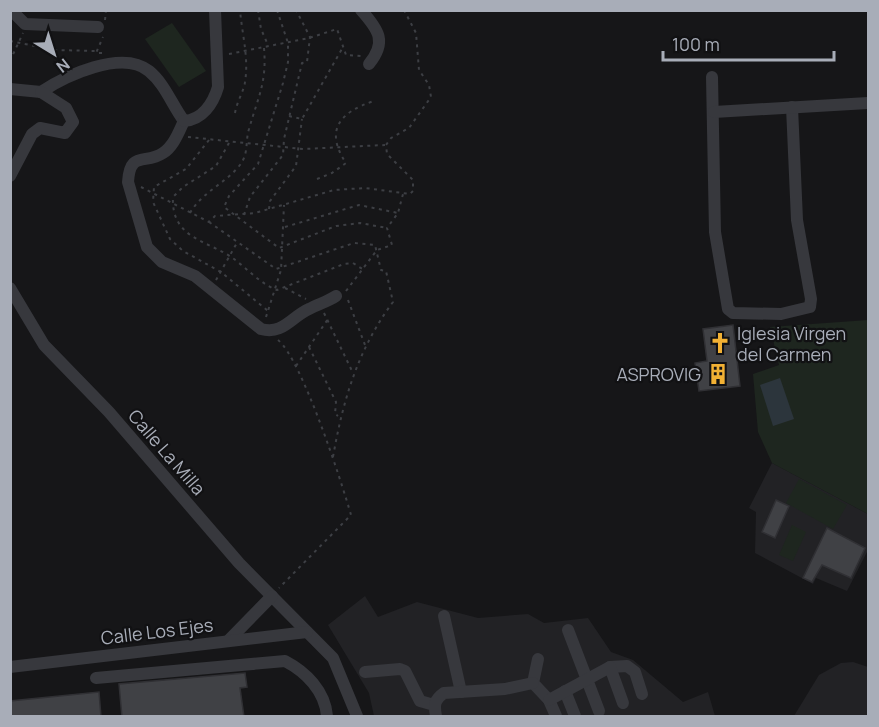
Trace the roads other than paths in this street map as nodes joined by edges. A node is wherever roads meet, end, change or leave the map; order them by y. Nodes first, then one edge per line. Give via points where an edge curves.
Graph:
1 (11, 10) edge
2 (215, 10) edge
3 (361, 10) edge
4 (98, 27) road end
5 (369, 64) road end
6 (712, 77) dead end
7 (10, 89) edge
8 (41, 92) junction
9 (868, 104) edge
10 (792, 107) junction
11 (714, 112) junction
12 (184, 121) junction
13 (14, 160) edge
14 (10, 176) edge
15 (10, 288) edge
16 (336, 296) dead end
17 (272, 596) junction
18 (444, 616) dead end
19 (568, 630) dead end
20 (307, 632) junction
21 (228, 641) junction
22 (538, 658) dead end
23 (10, 667) edge
24 (610, 667) junction
25 (365, 672) dead end
26 (96, 678) dead end
27 (586, 679) junction
28 (532, 683) junction
29 (564, 690) junction
30 (461, 692) junction
31 (642, 694) dead end
32 (549, 700) junction
33 (622, 703) dead end
34 (435, 711) edge
35 (599, 711) dead end
36 (327, 717) edge
37 (357, 717) edge
38 (556, 717) edge
39 (575, 717) edge

1 - 4 street via 25,24
2 - 12 street via 218,87 202,115
3 - 5 street via 381,44
6 - 11 street
7 - 8 street
8 - 12 street via 74,72 108,64 135,64 157,79
8 - 13 street via 66,108 73,122 65,133 40,128
9 - 10 street
10 - 11 street
10 - 11 street via 797,220 812,299 810,307 781,314 733,313 728,309 715,231
12 - 16 street via 163,153 132,164 128,182 147,247 162,262 195,276 264,329 278,330 307,309
13 - 14 street
15 - 17 street, Calle La Milla via 44,345 109,412
17 - 20 street, Calle La Milla
17 - 21 street
18 - 30 street
19 - 27 street
20 - 21 street, Calle Los Ejes
20 - 37 street, Calle La Milla via 333,658
21 - 23 street, Calle Los Ejes
22 - 28 street
24 - 27 street
24 - 31 street via 627,666 635,672
24 - 33 street
25 - 34 street via 405,671 420,701
26 - 36 street via 285,661 297,667 315,686 324,700
27 - 29 street
27 - 35 street
28 - 30 street
28 - 32 street
29 - 32 street
29 - 39 street
30 - 34 street via 444,693 437,698
32 - 38 street

